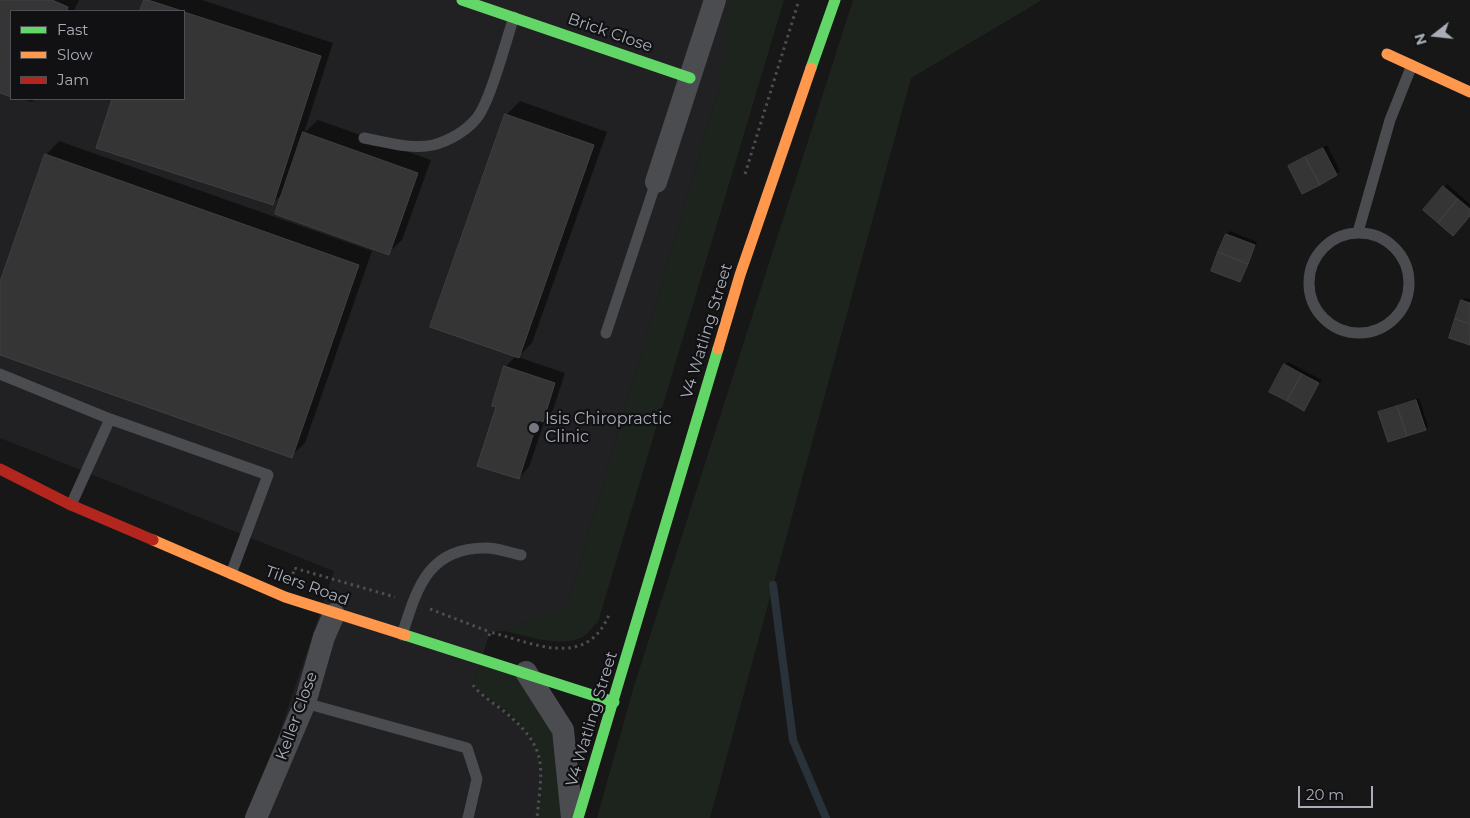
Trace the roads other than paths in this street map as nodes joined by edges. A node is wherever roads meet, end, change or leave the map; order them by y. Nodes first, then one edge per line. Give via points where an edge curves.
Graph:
1 (462, 0) edge
2 (715, 0) edge
3 (835, 0) edge
4 (514, 17) junction
5 (1387, 54) dead end
6 (1412, 66) junction
7 (690, 78) junction
8 (1470, 92) edge
9 (364, 138) dead end
10 (656, 182) joint
11 (1358, 232) junction
12 (606, 333) dead end
13 (0, 374) edge
14 (110, 419) junction
15 (0, 469) edge
16 (71, 505) junction
17 (521, 555) dead end
18 (231, 574) junction
19 (334, 614) junction
20 (402, 635) junction
21 (526, 672) junction
22 (614, 702) junction
23 (305, 703) junction
24 (256, 818) edge
25 (468, 818) edge
26 (572, 818) edge
27 (578, 818) edge

1 - 4 street, Brick Close
2 - 7 street
3 - 22 street, V4 Watling Street via 740,275
4 - 7 street, Brick Close
4 - 9 lane via 477,118 456,136 433,145 410,146
5 - 6 street
6 - 8 street
6 - 11 lane via 1390,120
7 - 10 street
10 - 12 lane
11 - 11 lane via 1389,242 1407,269 1409,285 1406,301 1386,326 1354,334 1338,329 1324,319 1314,306 1309,290 1310,273 1316,257 1327,244
13 - 14 lane
14 - 16 lane
14 - 18 lane via 268,475
15 - 16 street, Tilers Road
16 - 18 street, Tilers Road
17 - 20 lane via 488,548 467,550 438,560 416,594
18 - 19 street, Tilers Road
19 - 20 street, Tilers Road
19 - 23 street, Keller Close
20 - 21 street, Tilers Road
21 - 22 street, Tilers Road
21 - 26 street via 563,730
22 - 27 street, V4 Watling Street
23 - 24 street, Keller Close
23 - 25 lane via 466,748 477,780

